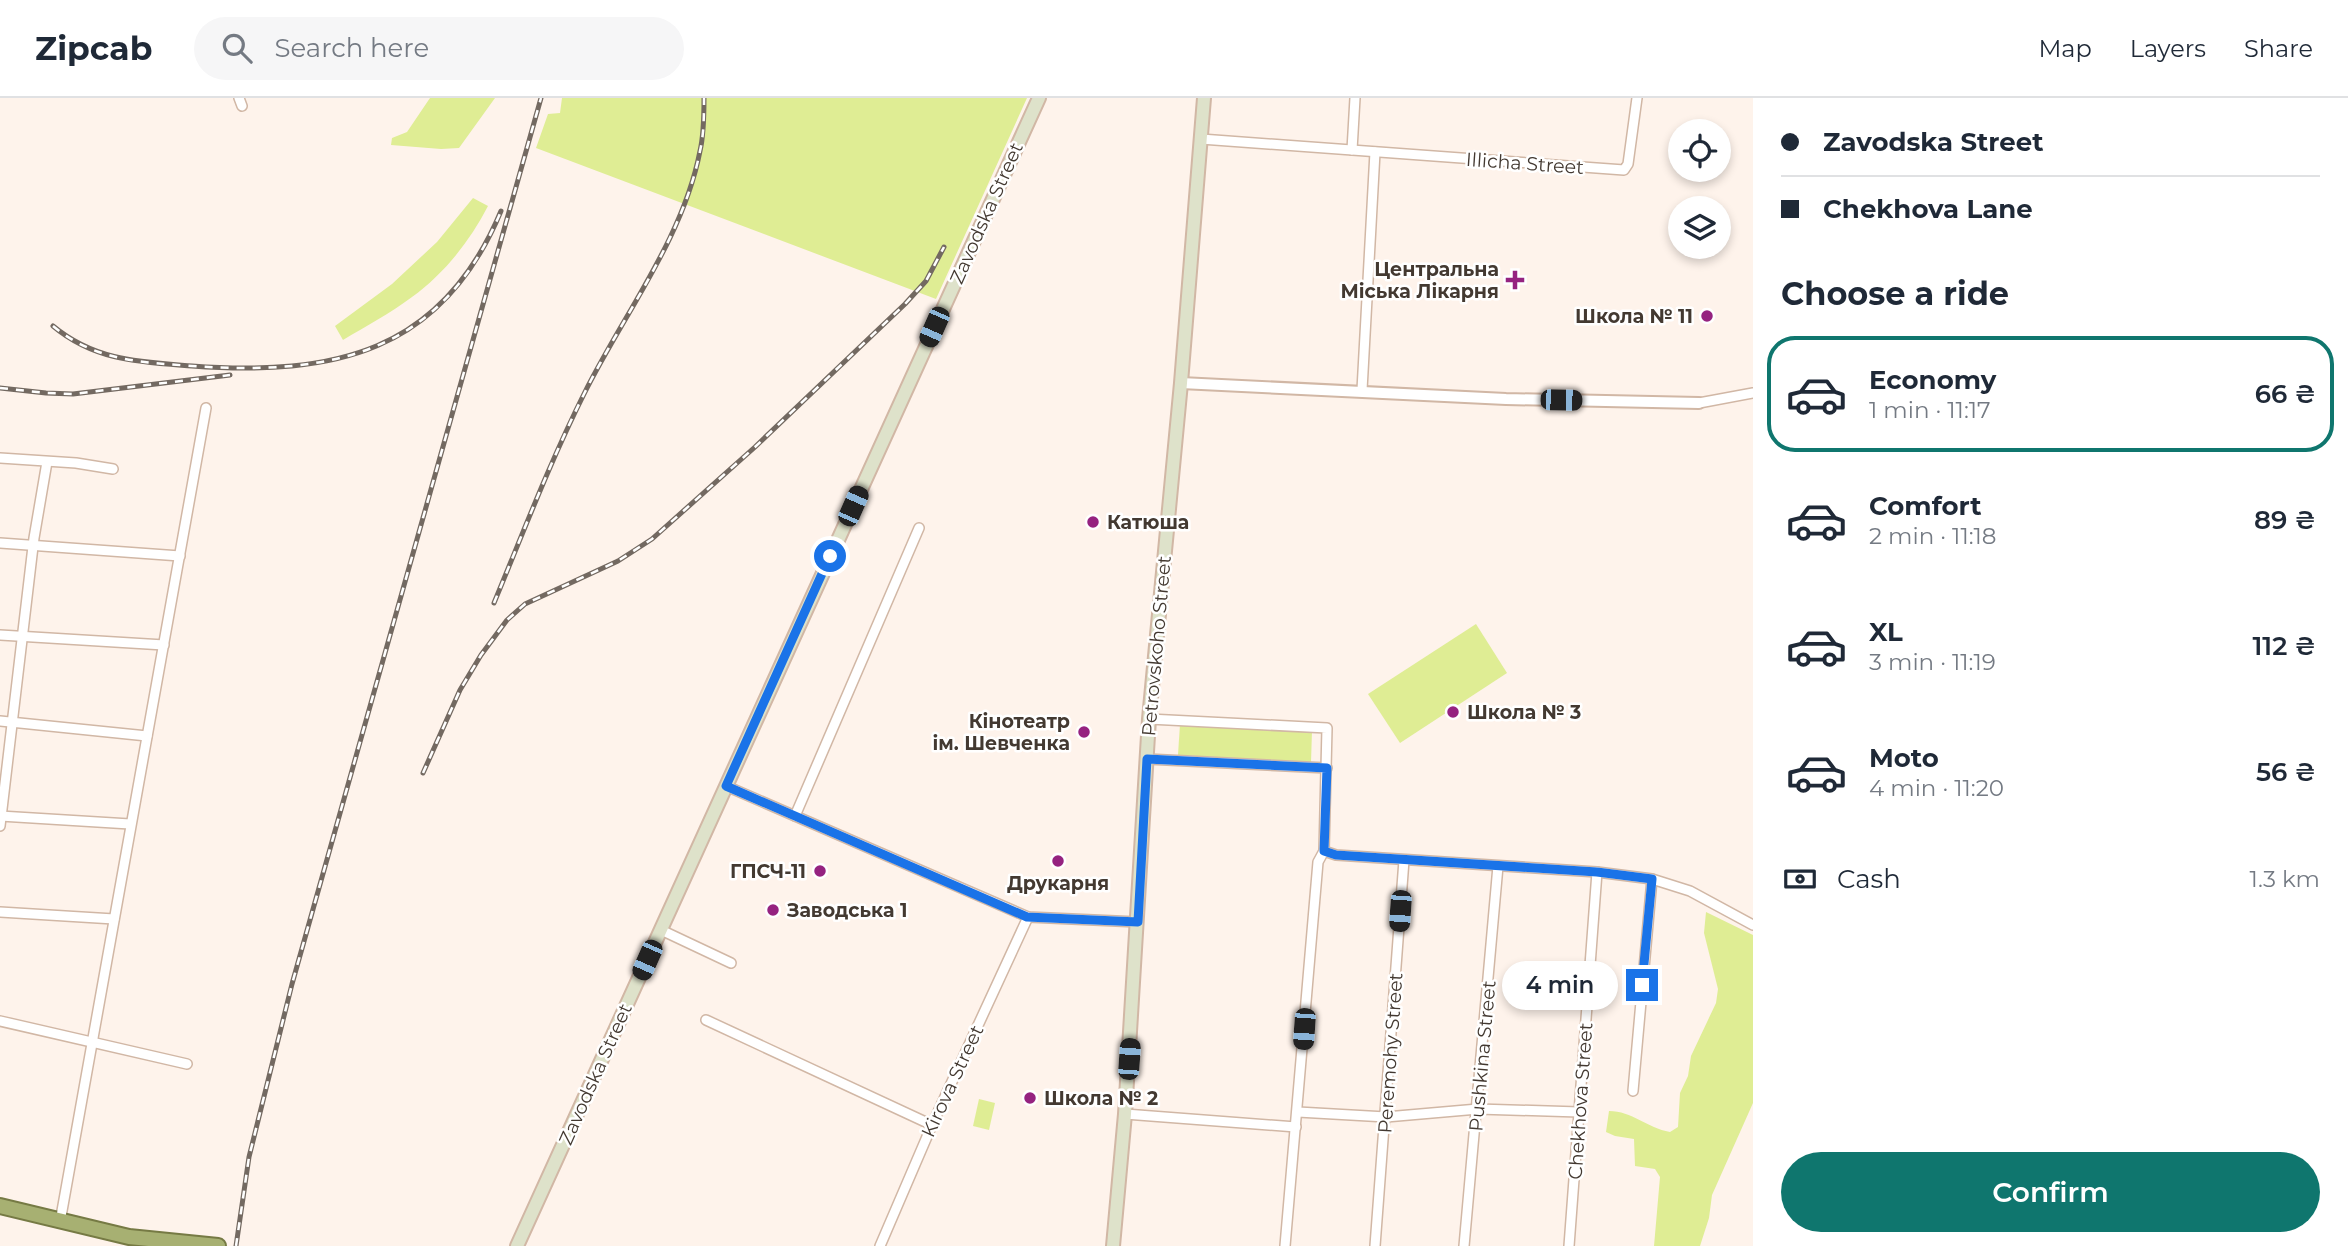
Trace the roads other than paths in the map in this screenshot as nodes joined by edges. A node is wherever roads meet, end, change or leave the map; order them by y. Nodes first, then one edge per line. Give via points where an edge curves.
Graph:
1 (1039, 98) edge
2 (1204, 98) edge
3 (1355, 98) edge
4 (1637, 98) edge
5 (1201, 139) junction
6 (1352, 150) junction
7 (1375, 152) junction
8 (1181, 383) junction
9 (1362, 390) junction
10 (1753, 393) edge
11 (1699, 403) joint
12 (205, 408) dead end
13 (0, 458) edge
14 (47, 463) junction
15 (113, 468) dead end
16 (919, 528) dead end
17 (0, 543) edge
18 (33, 545) junction
19 (180, 556) junction
20 (0, 635) edge
21 (23, 636) junction
22 (164, 645) junction
23 (1149, 719) junction
24 (0, 721) edge
25 (14, 722) junction
26 (147, 736) junction
27 (1147, 759) junction
28 (1327, 768) junction
29 (726, 786) junction
30 (795, 816) junction
31 (0, 819) edge
32 (130, 824) junction
33 (1324, 851) junction
34 (1404, 860) junction
35 (1498, 866) junction
36 (1597, 872) junction
37 (1652, 879) junction
38 (0, 912) edge
39 (1027, 917) junction
40 (114, 919) junction
41 (1138, 922) junction
42 (1753, 925) edge
43 (661, 930) junction
44 (732, 963) dead end
45 (706, 1020) dead end
46 (0, 1021) edge
47 (91, 1041) junction
48 (187, 1064) dead end
49 (1633, 1090) dead end
50 (1478, 1109) junction
51 (1298, 1112) junction
52 (1579, 1112) junction
53 (1125, 1114) junction
54 (1386, 1117) junction
55 (932, 1125) junction
56 (1296, 1127) junction
57 (0, 1206) edge
58 (60, 1222) junction
59 (218, 1246) edge
60 (517, 1246) edge
61 (880, 1246) edge
62 (1114, 1246) edge
63 (1285, 1246) edge
64 (1375, 1246) edge
65 (1464, 1246) edge
66 (1569, 1246) edge

1 - 29 main road, Zavodska Street
2 - 5 main road, Petrovskoho Street
3 - 6 street
4 - 7 street, Illicha Street via 1624,170
5 - 6 street, Illicha Street
5 - 8 main road, Petrovskoho Street
6 - 7 street, Illicha Street
7 - 9 street
8 - 9 street
8 - 23 main road, Petrovskoho Street
9 - 11 street
10 - 11 street
12 - 19 street
13 - 14 street
14 - 15 street
14 - 18 street
16 - 30 street
17 - 18 street
18 - 19 street
18 - 21 street
19 - 22 street
20 - 21 street
21 - 22 street
21 - 25 street
22 - 26 street
23 - 27 main road, Petrovskoho Street
23 - 28 street via 1327,727
24 - 25 street
25 - 26 street
25 - 31 street
26 - 32 street
27 - 28 street
27 - 41 main road, Petrovskoho Street
28 - 33 street
29 - 30 street
29 - 43 main road, Zavodska Street
30 - 39 street
31 - 32 street
32 - 40 street
33 - 34 street
33 - 51 street via 1318,862
34 - 35 street
34 - 54 street, Peremohy Street
35 - 36 street
35 - 50 street, Pushkina Street
36 - 37 street
36 - 52 street, Chekhova Street
37 - 42 street via 1690,891
37 - 49 street
38 - 40 street
39 - 41 street
39 - 55 street, Kirova Street
40 - 47 street
41 - 53 main road, Petrovskoho Street
43 - 44 street
43 - 60 main road, Zavodska Street
45 - 55 street
46 - 47 street
47 - 48 street
47 - 58 street
50 - 52 street
50 - 54 street
50 - 65 street, Pushkina Street
51 - 54 street
51 - 56 street
52 - 66 street, Chekhova Street
53 - 56 street
53 - 62 main road, Petrovskoho Street
54 - 64 street, Peremohy Street
55 - 61 street, Kirova Street
56 - 63 street
57 - 58 highway
58 - 59 highway via 129,1237

